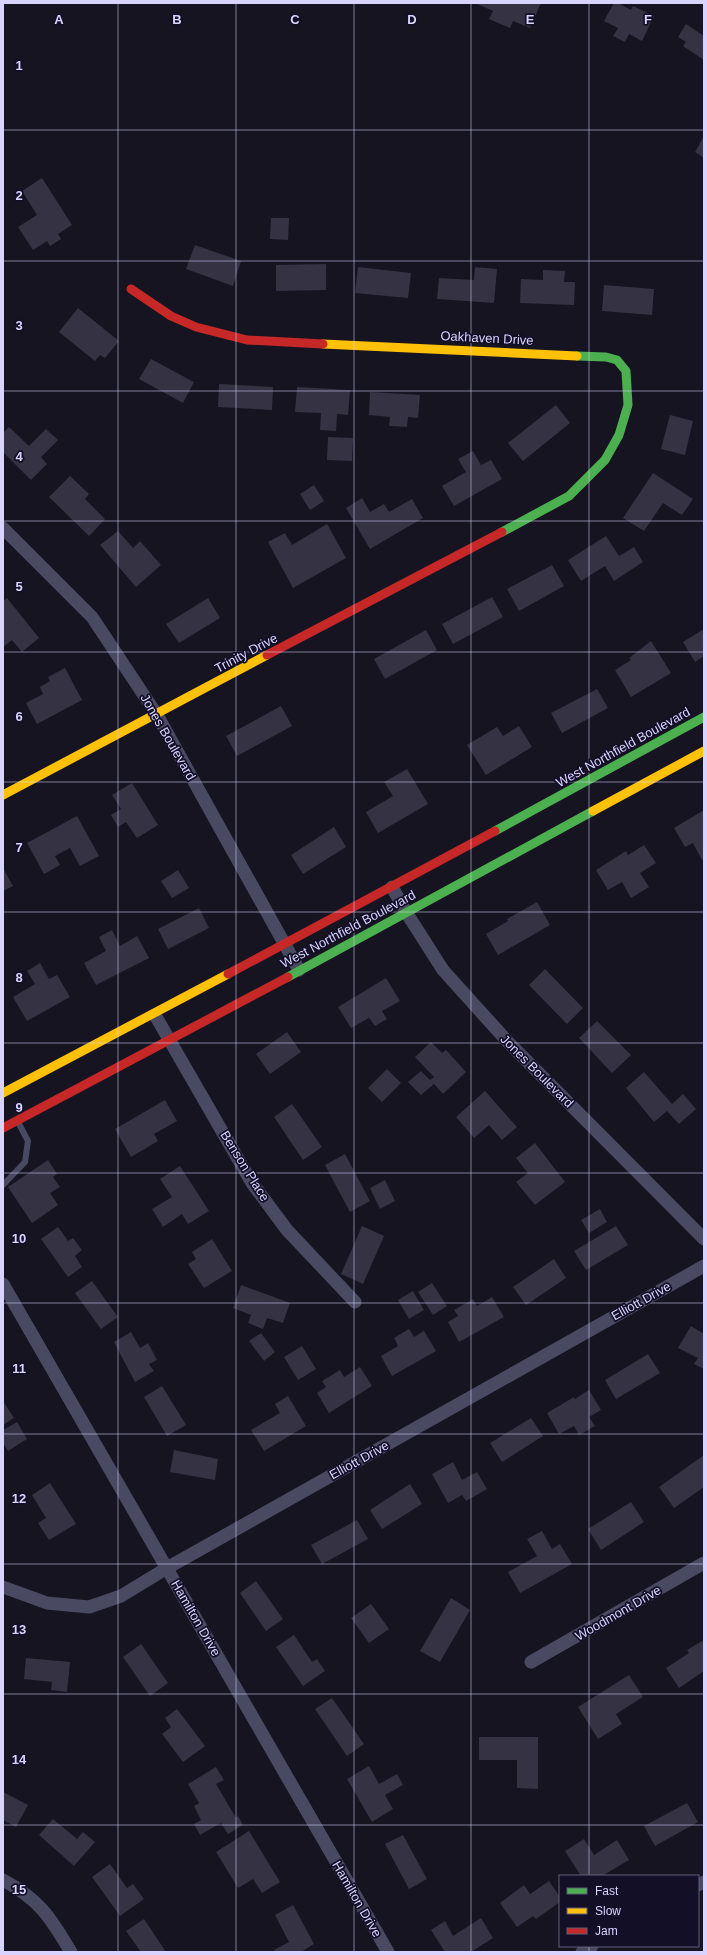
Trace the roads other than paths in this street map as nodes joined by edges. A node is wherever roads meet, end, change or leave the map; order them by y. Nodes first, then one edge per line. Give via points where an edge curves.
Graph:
1 (131, 289) dead end
2 (3, 528) edge
3 (500, 533) joint
4 (157, 715) junction
5 (704, 718) edge
6 (704, 751) edge
7 (3, 795) edge
8 (392, 887) junction
9 (406, 912) junction
10 (285, 945) junction
11 (299, 970) junction
12 (155, 1015) junction
13 (171, 1040) junction
14 (3, 1093) edge
15 (17, 1120) junction
16 (3, 1128) edge
17 (3, 1185) edge
18 (704, 1239) edge
19 (704, 1266) edge
20 (3, 1284) edge
21 (355, 1302) dead end
22 (704, 1564) edge
23 (167, 1568) junction
24 (3, 1587) edge
25 (531, 1662) dead end
26 (3, 1880) edge
27 (71, 1952) edge
28 (388, 1952) edge

1 - 3 main road, Oakhaven Drive via 171,316 196,327 246,340 606,357 618,360 626,371 628,405 620,435 605,460 569,496
2 - 4 street, Jones Boulevard via 92,617
3 - 4 main road, Trinity Drive
4 - 7 main road, Trinity Drive
4 - 10 street, Jones Boulevard
5 - 8 main road, West Northfield Boulevard
6 - 9 main road, West Northfield Boulevard
8 - 9 street, Jones Boulevard
8 - 10 main road, West Northfield Boulevard
9 - 11 main road, West Northfield Boulevard
9 - 18 street, Jones Boulevard via 443,970 507,1041
10 - 11 street, Jones Boulevard
10 - 12 main road, West Northfield Boulevard
11 - 13 main road, West Northfield Boulevard
12 - 13 street, Benson Place
12 - 14 main road, West Northfield Boulevard
13 - 15 main road, West Northfield Boulevard
13 - 21 street, Benson Place via 252,1183 288,1230
15 - 16 main road, West Northfield Boulevard
15 - 17 lane via 28,1141 25,1162
19 - 23 street, Elliott Drive
20 - 23 street, Hamilton Drive
22 - 25 street, Woodmont Drive
23 - 24 street, Elliott Drive via 121,1596 89,1606 47,1603
23 - 28 street, Hamilton Drive
26 - 27 street via 35,1900 51,1918

